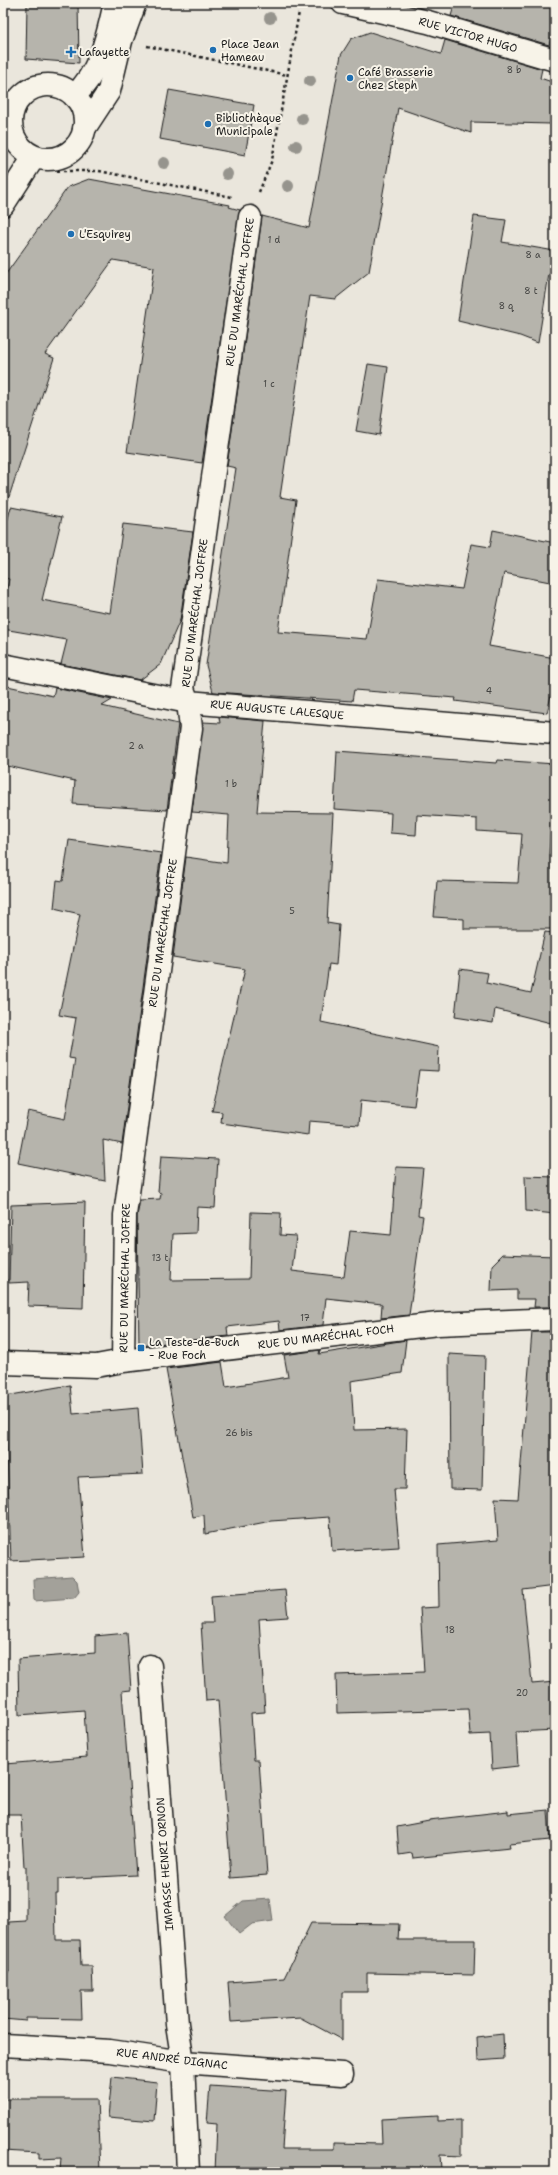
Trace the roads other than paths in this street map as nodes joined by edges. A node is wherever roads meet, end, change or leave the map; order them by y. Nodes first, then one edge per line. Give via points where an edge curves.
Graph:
1 (116, 3) edge
2 (136, 3) edge
3 (343, 3) edge
4 (381, 7) edge
5 (555, 60) edge
6 (74, 96) junction
7 (9, 103) edge
8 (84, 129) junction
9 (34, 157) junction
10 (3, 205) edge
11 (253, 209) road end
12 (3, 665) edge
13 (188, 702) junction
14 (555, 732) edge
15 (555, 1320) edge
16 (123, 1361) junction
17 (3, 1363) edge
18 (150, 1666) dead end
19 (3, 2045) edge
20 (183, 2062) junction
21 (342, 2074) dead end
22 (188, 2172) edge

1 - 6 street via 93,74
2 - 8 street via 121,41 109,91
3 - 4 street
4 - 5 street, RUE VICTOR HUGO
6 - 7 street via 64,89 42,85
6 - 8 street via 85,117
7 - 9 street via 10,130 15,141 23,151
8 - 9 street via 81,139 66,155 44,160
9 - 10 street
11 - 13 street, RUE DU MARÉCHAL JOFFRE via 183,689
12 - 13 street, RUE AUGUSTE LALESQUE
13 - 14 street, RUE AUGUSTE LALESQUE
13 - 16 street, RUE DU MARÉCHAL JOFFRE via 191,728 125,1215
15 - 16 street, RUE DU MARÉCHAL FOCH via 438,1324
16 - 17 street, RUE DU MARÉCHAL FOCH via 96,1366
18 - 20 street, IMPASSE HENRI ORNON via 177,2024
19 - 20 street, RUE ANDRÉ DIGNAC via 110,2051
20 - 21 street, RUE ANDRÉ DIGNAC
20 - 22 street, IMPASSE HENRI ORNON

